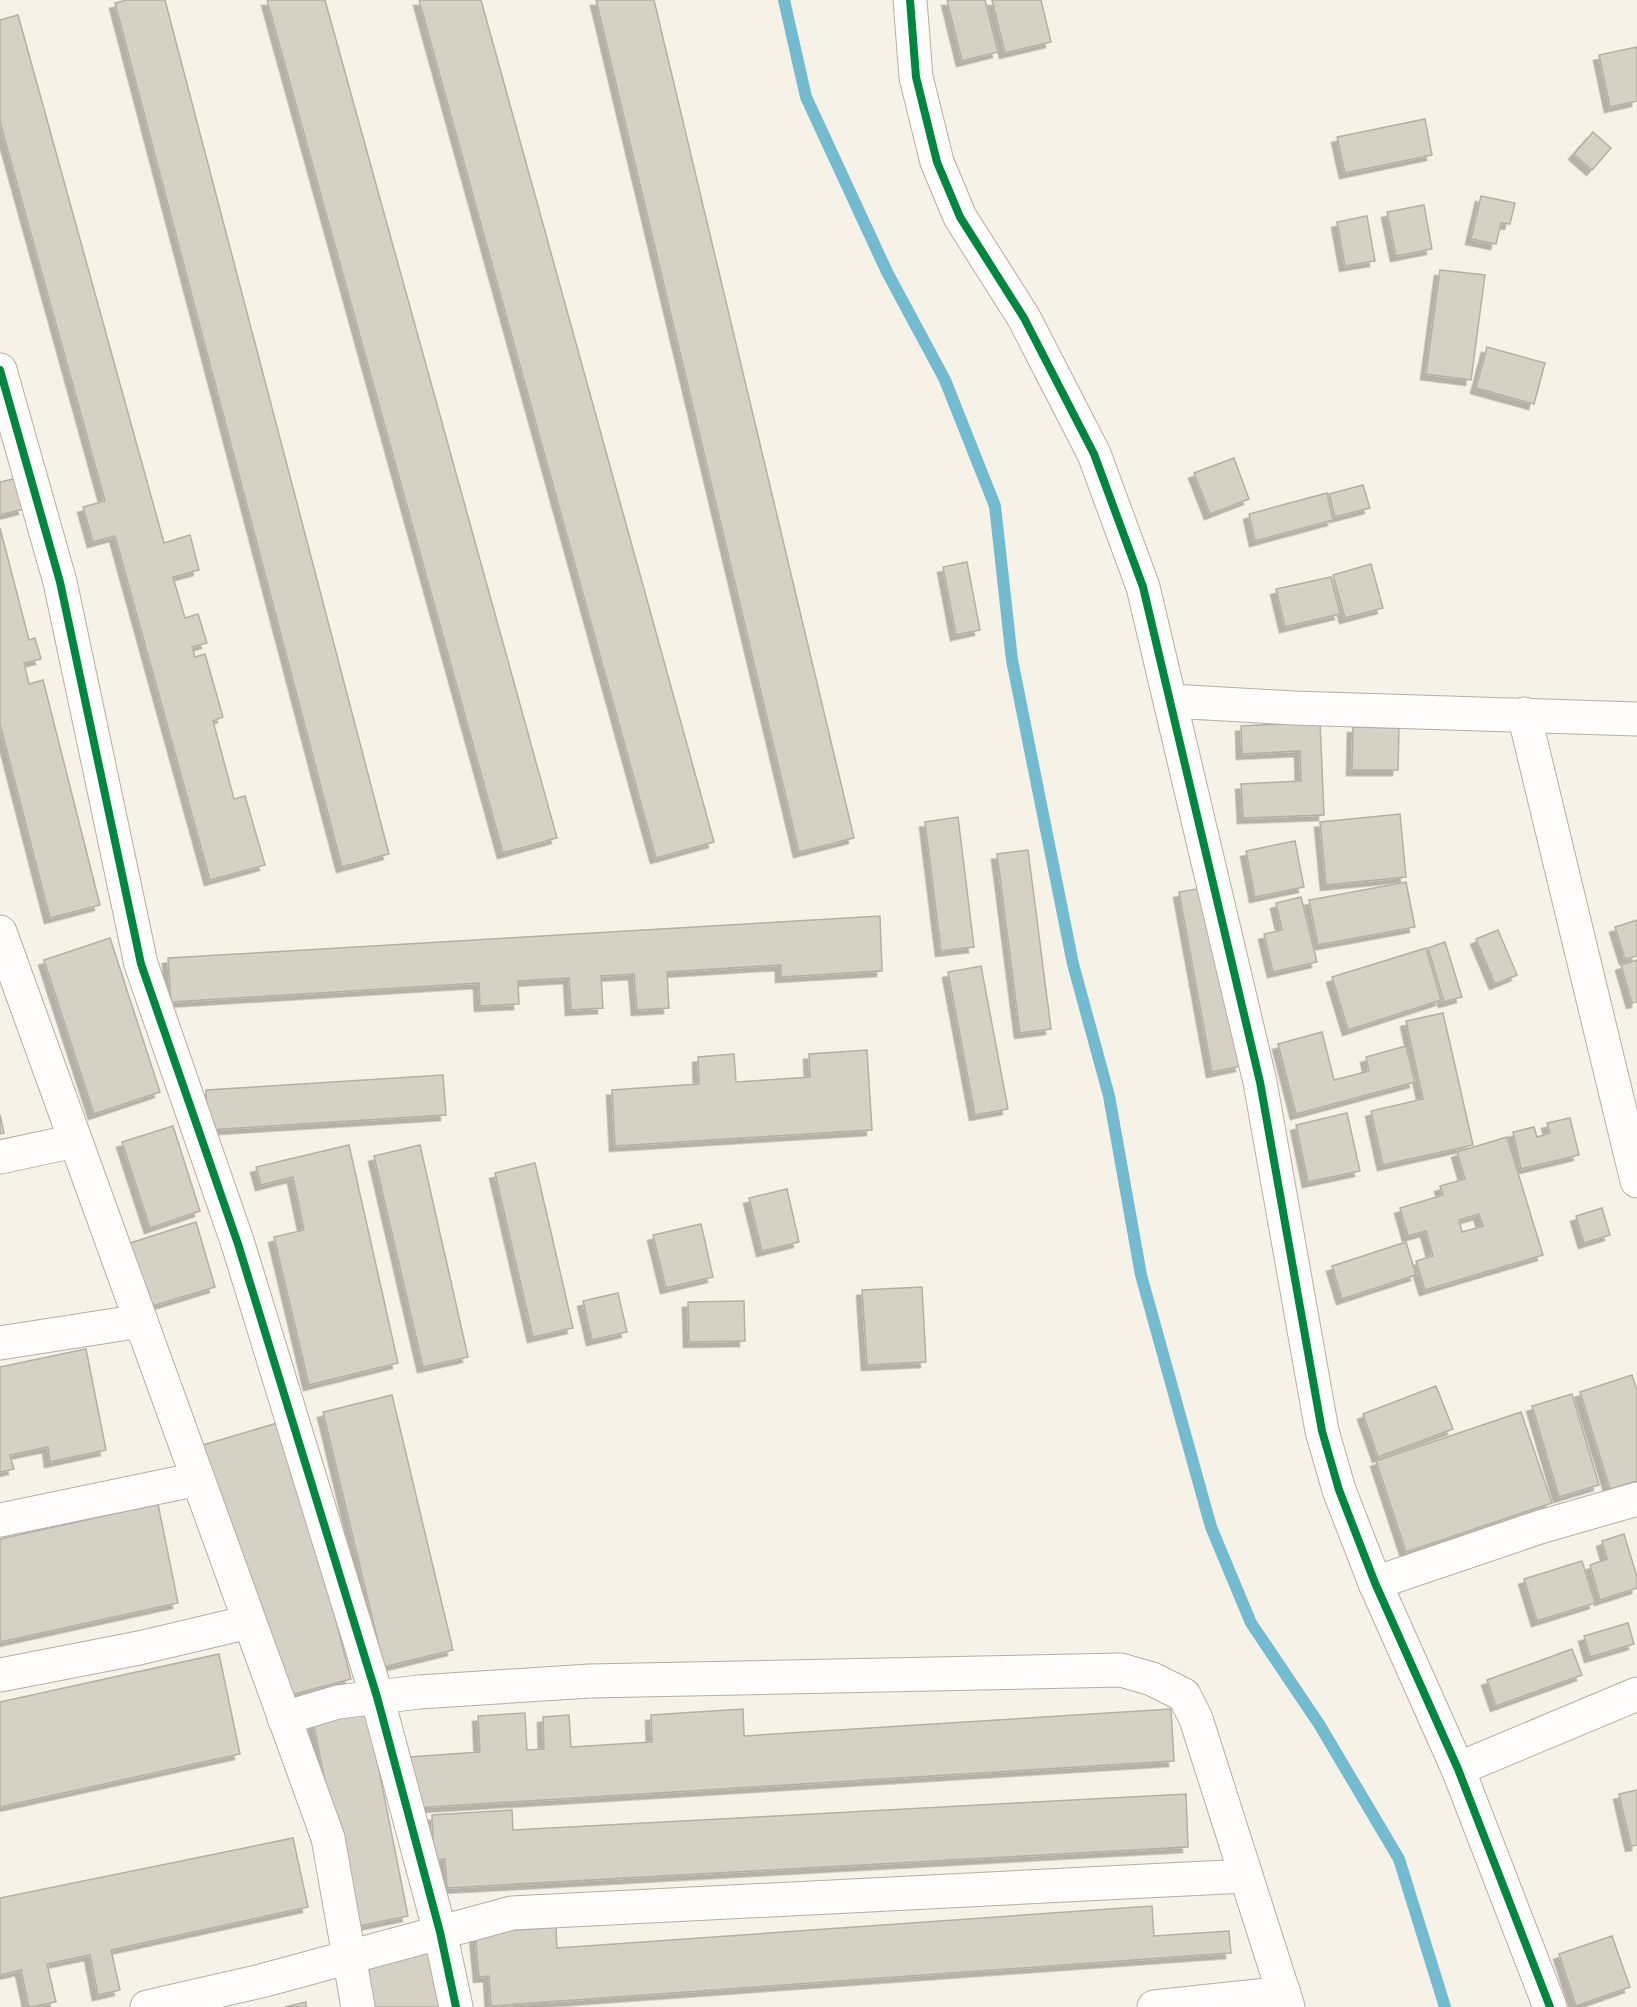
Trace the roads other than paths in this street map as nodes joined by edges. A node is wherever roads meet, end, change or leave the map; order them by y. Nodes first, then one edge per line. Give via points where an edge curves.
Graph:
1 (910, 0) edge
2 (0, 370) edge
3 (1171, 701) junction
4 (1524, 714) junction
5 (1637, 719) edge
6 (0, 932) edge
7 (10, 989) edge
8 (75, 1141) junction
9 (0, 1157) edge
10 (1637, 1181) edge
11 (141, 1321) junction
12 (0, 1343) edge
13 (198, 1479) junction
14 (1637, 1498) edge
15 (0, 1520) edge
16 (1375, 1582) junction
17 (249, 1622) junction
18 (0, 1675) edge
19 (1637, 1694) edge
20 (377, 1697) junction
21 (284, 1718) junction
22 (1458, 1769) junction
23 (1246, 1876) junction
24 (440, 1932) junction
25 (349, 1958) junction
26 (1286, 2000) edge
27 (147, 2007) edge
28 (358, 2007) edge
29 (456, 2007) edge
30 (1154, 2007) edge
31 (1550, 2007) edge

1 - 3 street via 916,77 937,162 960,217 1024,318 1094,454 1143,587
2 - 20 street via 60,582 141,964 238,1244
3 - 4 street
3 - 16 street via 1260,1082 1322,1431 1339,1490
4 - 5 street
4 - 10 street
6 - 7 street
7 - 8 street
8 - 9 street
8 - 11 street
11 - 12 street
11 - 13 street
13 - 15 street
13 - 17 street
14 - 16 street
16 - 22 street
17 - 18 street
17 - 21 street
19 - 22 street
20 - 21 street via 338,1702
20 - 23 street via 590,1681 1121,1670 1152,1679 1184,1695 1196,1719
20 - 24 street
21 - 25 street via 328,1838
22 - 31 street
23 - 24 street via 512,1912
23 - 26 street
24 - 25 street
24 - 29 street
25 - 27 street
25 - 28 street
26 - 30 street

